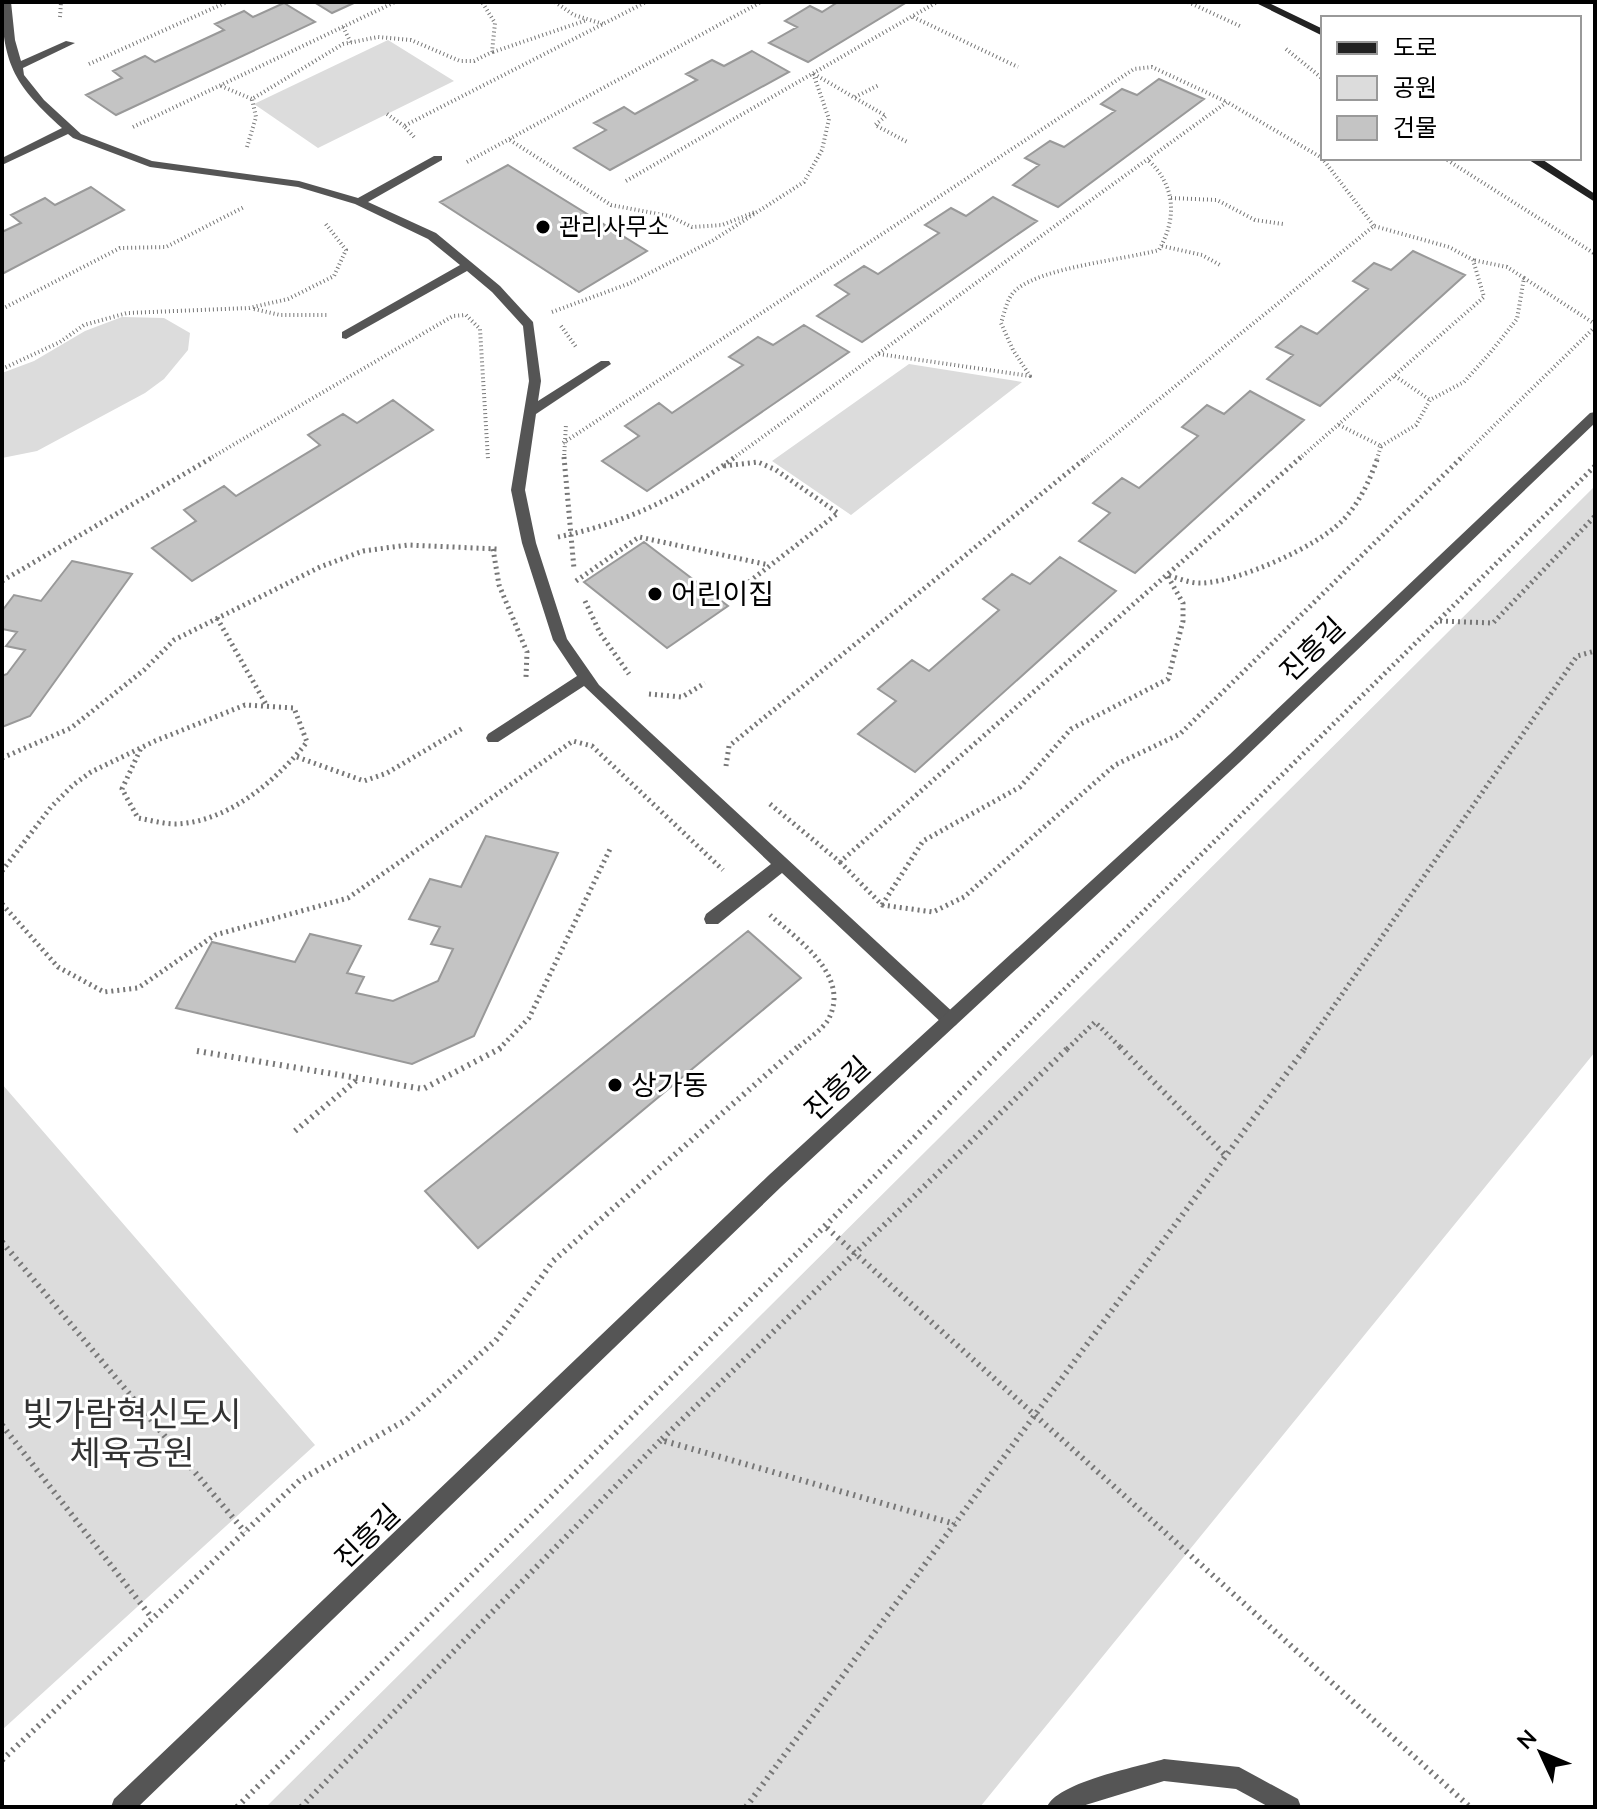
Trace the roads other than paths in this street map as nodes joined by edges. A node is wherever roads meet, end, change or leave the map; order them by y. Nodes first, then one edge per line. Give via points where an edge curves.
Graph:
1 (6, 2) edge
2 (1259, 2) edge
3 (1321, 32) edge
4 (70, 43) dead end
5 (17, 67) junction
6 (70, 129) junction
7 (438, 158) dead end
8 (1535, 160) edge
9 (2, 162) edge
10 (1595, 199) edge
11 (359, 202) junction
12 (468, 265) junction
13 (346, 335) dead end
14 (605, 364) dead end
15 (530, 412) junction
16 (1595, 416) edge
17 (586, 677) junction
18 (493, 738) dead end
19 (782, 864) junction
20 (712, 919) dead end
21 (950, 1020) junction
22 (122, 1807) edge
23 (1058, 1807) edge
24 (1290, 1807) edge

1 - 5 street
2 - 3 main road
4 - 5 street
5 - 6 street via 40,102
6 - 9 street
6 - 11 street via 150,164 299,184
7 - 11 street
8 - 10 main road
11 - 12 street via 432,236
12 - 13 street
12 - 15 street via 529,325 535,381
14 - 15 street
15 - 17 street via 518,490 529,543 560,640
16 - 21 street, 진흥길
17 - 18 street
17 - 19 street
19 - 20 street
19 - 21 street
21 - 22 street, 진흥길
23 - 24 street via 1079,1795 1164,1770 1239,1778

